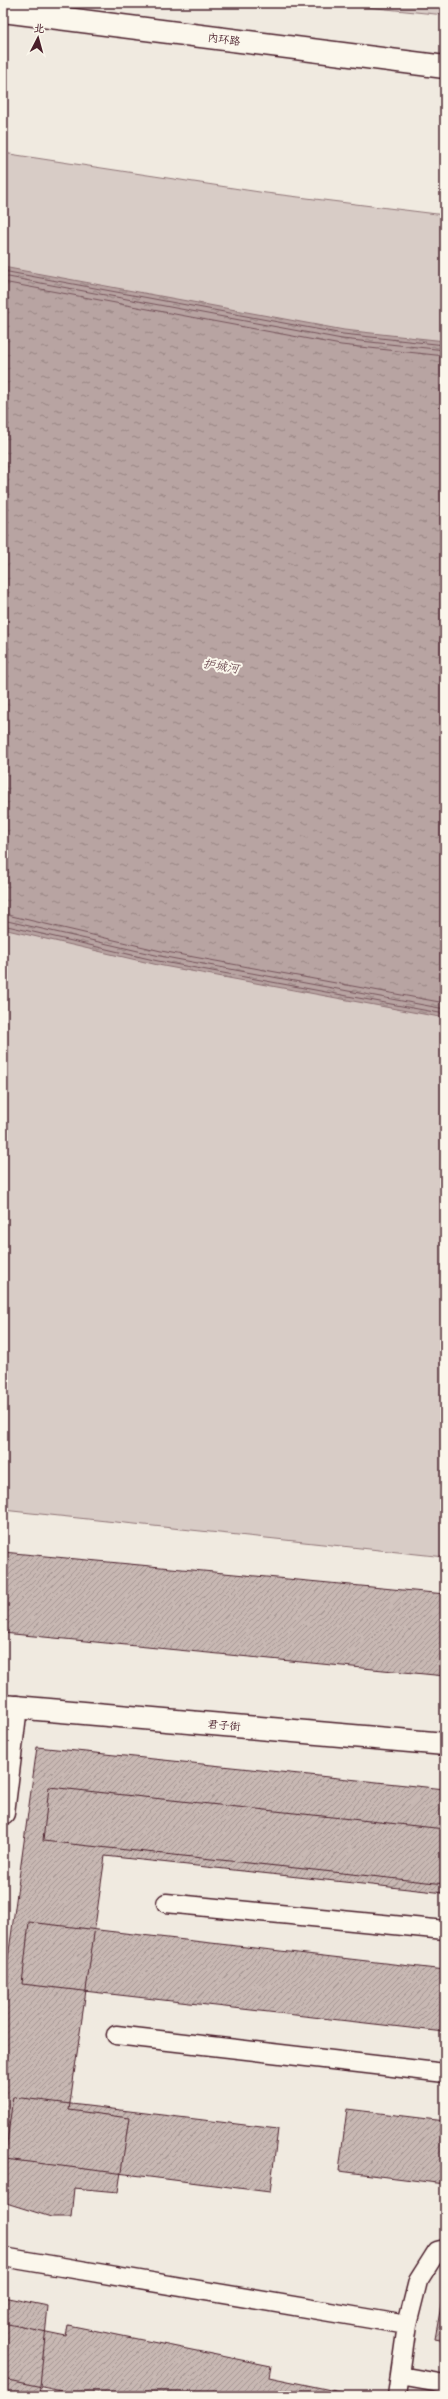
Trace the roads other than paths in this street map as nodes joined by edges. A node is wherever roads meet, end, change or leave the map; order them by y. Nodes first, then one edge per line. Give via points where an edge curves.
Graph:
1 (3, 11) edge
2 (445, 67) edge
3 (10, 1706) edge
4 (445, 1744) edge
5 (3, 1813) edge
6 (166, 1903) dead end
7 (445, 1930) edge
8 (116, 2035) dead end
9 (445, 2073) edge
10 (445, 2249) edge
11 (3, 2257) edge
12 (407, 2326) junction
13 (400, 2376) junction
14 (445, 2384) edge
15 (397, 2396) edge

1 - 2 street, 内环路
3 - 4 street, 君子街
3 - 5 street
6 - 7 lane
8 - 9 lane
10 - 12 lane via 437,2251 418,2281
11 - 12 lane
12 - 13 lane
13 - 14 lane
13 - 15 lane

